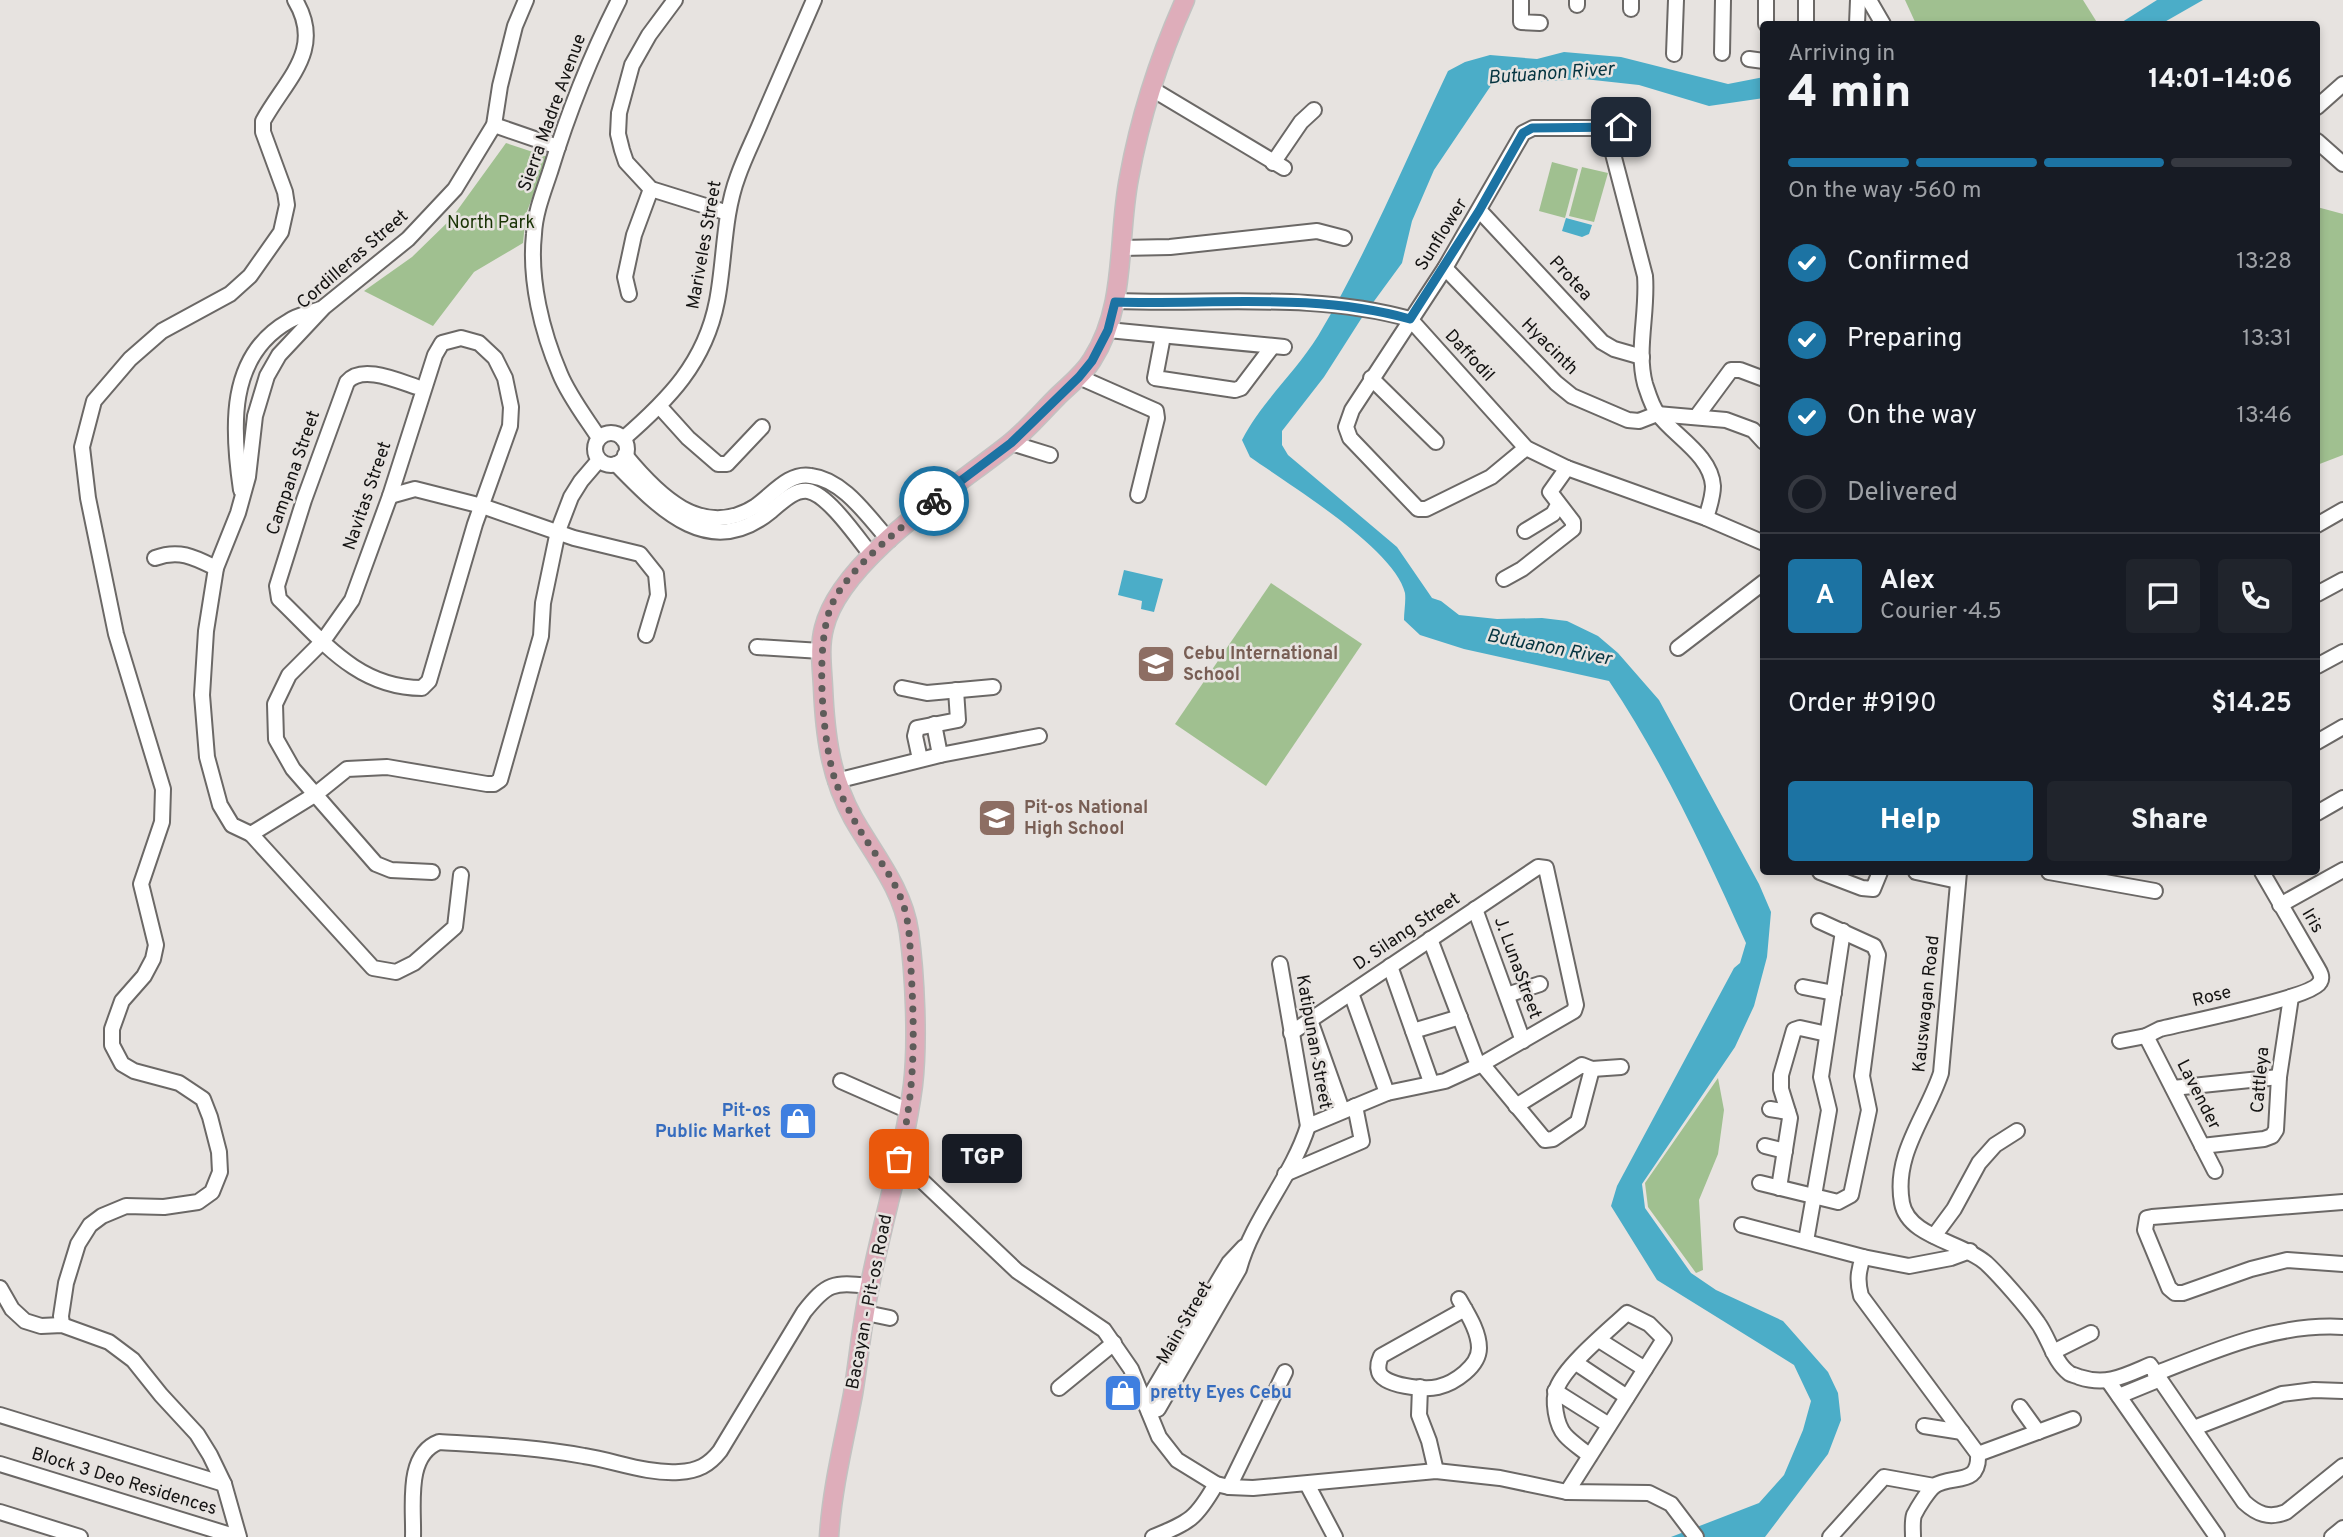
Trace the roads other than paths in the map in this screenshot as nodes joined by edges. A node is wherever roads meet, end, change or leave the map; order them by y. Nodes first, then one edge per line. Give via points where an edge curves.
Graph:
1 (295, 0) edge
2 (526, 0) edge
3 (620, 0) edge
4 (675, 0) edge
5 (814, 0) edge
6 (1185, 0) edge
7 (1521, 0) edge
8 (1676, 0) edge
9 (1723, 0) edge
10 (1766, 0) edge
11 (1806, 0) edge
12 (1858, 0) edge
13 (1869, 0) edge
14 (1766, 21) edge
15 (1806, 21) edge
16 (1857, 21) edge
17 (1881, 21) edge
18 (1540, 23) dead end
19 (1722, 53) dead end
20 (1674, 54) dead end
21 (2343, 84) edge
22 (1152, 89) junction
23 (2320, 104) edge
24 (1314, 110) dead end
25 (494, 125) junction
26 (1606, 127) junction
27 (1636, 128) dead end
28 (2320, 144) edge
29 (558, 148) junction
30 (2343, 164) edge
31 (650, 188) junction
32 (1479, 211) junction
33 (728, 213) junction
34 (1344, 238) dead end
35 (1121, 248) junction
36 (1445, 268) junction
37 (629, 294) dead end
38 (1115, 302) junction
39 (324, 307) junction
40 (1410, 319) junction
41 (1108, 330) junction
42 (1163, 336) junction
43 (1642, 357) junction
44 (1079, 377) junction
45 (1371, 378) junction
46 (1760, 378) edge
47 (424, 389) junction
48 (660, 407) junction
49 (1657, 414) junction
50 (1697, 416) junction
51 (762, 427) dead end
52 (599, 438) junction
53 (1760, 438) edge
54 (623, 439) junction
55 (1436, 442) dead end
56 (1011, 443) junction
57 (1525, 448) junction
58 (1050, 454) dead end
59 (620, 459) junction
60 (599, 460) junction
61 (1567, 468) junction
62 (397, 474) junction
63 (415, 489) junction
64 (841, 489) junction
65 (1138, 495) dead end
66 (390, 496) junction
67 (242, 498) junction
68 (665, 504) junction
69 (828, 504) junction
70 (1558, 505) junction
71 (482, 506) junction
72 (2343, 510) edge
73 (1706, 518) junction
74 (2320, 523) edge
75 (558, 531) junction
76 (1525, 531) dead end
77 (889, 540) junction
78 (1760, 541) edge
79 (872, 556) junction
80 (155, 558) dead end
81 (216, 568) junction
82 (1504, 579) dead end
83 (2343, 580) edge
84 (1760, 585) edge
85 (2320, 592) edge
86 (646, 635) dead end
87 (323, 641) junction
88 (757, 647) dead end
89 (1678, 649) dead end
90 (821, 651) junction
91 (2343, 652) edge
92 (2320, 664) edge
93 (993, 687) dead end
94 (902, 688) dead end
95 (956, 690) junction
96 (934, 724) junction
97 (2343, 727) edge
98 (1039, 736) dead end
99 (2320, 740) edge
100 (940, 755) junction
101 (920, 759) junction
102 (836, 781) junction
103 (316, 794) junction
104 (2343, 798) edge
105 (2320, 811) edge
106 (251, 834) junction
107 (2343, 870) edge
108 (432, 872) dead end
109 (461, 875) dead end
110 (1837, 875) edge
111 (1879, 875) edge
112 (2066, 875) edge
113 (2264, 875) edge
114 (1959, 876) edge
115 (2155, 891) dead end
116 (2280, 905) junction
117 (1475, 909) junction
118 (1819, 921) dead end
119 (1843, 931) junction
120 (1430, 939) junction
121 (1280, 964) dead end
122 (1390, 966) junction
123 (1540, 984) dead end
124 (1803, 986) dead end
125 (2314, 988) joint
126 (1351, 993) junction
127 (1834, 993) junction
128 (1507, 995) junction
129 (2291, 997) junction
130 (1460, 1017) junction
131 (1310, 1020) junction
132 (1413, 1031) junction
133 (1292, 1033) junction
134 (1827, 1034) junction
135 (2146, 1036) junction
136 (1523, 1041) junction
137 (2120, 1041) dead end
138 (1480, 1064) junction
139 (1621, 1067) dead end
140 (1592, 1069) junction
141 (2279, 1077) junction
142 (841, 1082) dead end
143 (1431, 1083) junction
144 (2173, 1088) junction
145 (1387, 1093) junction
146 (1516, 1106) junction
147 (1349, 1108) junction
148 (1770, 1109) dead end
149 (909, 1111) junction
150 (1788, 1112) junction
151 (1308, 1126) junction
152 (2017, 1131) dead end
153 (1765, 1146) dead end
154 (2202, 1146) junction
155 (1785, 1151) junction
156 (899, 1159) junction
157 (2215, 1171) dead end
158 (1285, 1174) junction
159 (1760, 1184) dead end
160 (1779, 1188) junction
161 (1814, 1196) junction
162 (2343, 1202) edge
163 (1742, 1225) dead end
164 (1934, 1236) junction
165 (1806, 1241) junction
166 (1245, 1246) junction
167 (1970, 1251) junction
168 (1863, 1257) junction
169 (2343, 1264) edge
170 (870, 1286) junction
171 (0, 1288) edge
172 (866, 1313) junction
173 (890, 1318) dead end
174 (62, 1325) junction
175 (2343, 1327) edge
176 (2091, 1333) dead end
177 (1600, 1340) junction
178 (1114, 1343) junction
179 (2053, 1352) junction
180 (1576, 1363) junction
181 (1645, 1368) junction
182 (1285, 1372) dead end
183 (2156, 1377) junction
184 (2109, 1382) junction
185 (1420, 1387) junction
186 (1059, 1388) dead end
187 (1555, 1391) junction
188 (2343, 1391) edge
189 (2119, 1396) junction
190 (1144, 1397) junction
191 (1628, 1397) junction
192 (2020, 1406) dead end
193 (1149, 1412) junction
194 (0, 1415) edge
195 (2073, 1419) dead end
196 (1609, 1425) junction
197 (1924, 1426) dead end
198 (2194, 1429) junction
199 (1962, 1432) junction
200 (2038, 1432) junction
201 (1978, 1454) junction
202 (1590, 1456) junction
203 (0, 1464) edge
204 (2343, 1466) edge
205 (1436, 1471) junction
206 (224, 1484) junction
207 (1307, 1484) junction
208 (1222, 1486) junction
209 (1934, 1486) junction
210 (1567, 1492) junction
211 (0, 1512) edge
212 (2343, 1528) edge
213 (80, 1537) edge
214 (238, 1537) edge
215 (413, 1537) edge
216 (828, 1537) edge
217 (1153, 1537) edge
218 (1335, 1537) edge
219 (1696, 1537) edge
220 (1830, 1537) edge
221 (1913, 1537) edge
222 (2217, 1537) edge
223 (2332, 1537) edge

1 - 174 street via 305,20 303,57 263,121 285,192 281,232 250,276 230,294 162,331 130,359 94,401 82,447 116,634 163,789 162,822 141,884 156,945 144,976 122,1001 112,1029 112,1045 122,1064 179,1083 203,1099 220,1172 212,1192 198,1202 126,1206 90,1225 78,1244 66,1283
2 - 25 street via 515,26
3 - 29 street, Sierra Madre Avenue via 598,42
4 - 31 street via 632,65 619,113 618,134 626,162
5 - 33 street, Mariveles Street via 737,176
6 - 22 main road, Bacayan - Pit-os Road
7 - 18 street via 1521,22
8 - 20 street
9 - 19 street
10 - 14 street
11 - 15 street
12 - 16 street
13 - 17 street
21 - 23 street
22 - 24 street via 1279,166 1301,122
22 - 35 main road, Bacayan - Pit-os Road via 1128,179
25 - 29 street
25 - 39 street, Cordilleras Street via 438,209
26 - 27 street, Sunflower
26 - 32 street, Sunflower via 1532,128 1523,133
26 - 43 street via 1645,276
28 - 30 street
29 - 52 street, Sierra Madre Avenue via 534,233 539,306 561,377
31 - 33 street
31 - 37 street via 631,245 625,277
32 - 36 street, Sunflower
32 - 43 street, Protea via 1602,342
33 - 48 street, Mariveles Street via 717,303 707,333 684,378
34 - 35 street via 1317,231
35 - 38 main road, Bacayan - Pit-os Road
36 - 40 street, Sunflower
36 - 49 street, Hyacinth via 1572,396 1628,420
38 - 40 street via 1331,304
38 - 41 main road, Bacayan - Pit-os Road
39 - 67 street, Cordilleras Street via 279,355 267,376 255,416
39 - 67 street via 289,321 259,346 245,371 234,412
40 - 45 street, Sunflower
40 - 57 street, Daffodil
41 - 42 street
41 - 44 main road, Bacayan - Pit-os Road
42 - 42 street via 1155,378 1235,390 1278,347
43 - 49 street via 1645,384
44 - 56 main road, Bacayan - Pit-os Road
44 - 65 street via 1156,411
45 - 55 street
45 - 57 street, Sunflower via 1352,410 1346,427 1349,438 1418,509 1492,477
46 - 50 street via 1731,370
47 - 62 street, Navitas Street
47 - 71 street, Navitas Street via 442,343 461,338 479,343 495,358 505,378 510,426
47 - 87 street, Campana Street via 367,373 352,375 347,382 277,586 279,599
48 - 51 street via 718,464 727,464
48 - 54 street, Mariveles Street
49 - 50 street, Hyacinth
49 - 73 street via 1709,471 1713,484
50 - 53 street, Hyacinth via 1726,420 1753,430
52 - 54 street via 609,433
52 - 60 street via 595,449
54 - 59 street via 626,446
56 - 58 street
56 - 77 main road, Bacayan - Pit-os Road
57 - 61 street, Daffodil
59 - 60 street via 607,464
59 - 68 street via 646,480
60 - 75 street via 571,497
61 - 70 street via 1550,492
61 - 73 street, Daffodil
62 - 63 street
62 - 66 street, Navitas Street
63 - 66 street
63 - 71 street
64 - 68 street via 809,475 793,478 756,506 727,517 694,514
64 - 69 street
64 - 77 street
66 - 87 street, Navitas Street via 352,600
67 - 81 street, Cordilleras Street
68 - 69 street via 689,526 721,531 759,521 794,494 806,491
69 - 79 street
70 - 76 street
70 - 82 street via 1573,522 1573,529
71 - 75 street
71 - 87 street, Campana Street via 426,685 414,688 374,680
72 - 74 street
73 - 78 street, Daffodil
75 - 86 street via 640,554 656,574 658,595
75 - 103 street via 541,636 500,780 487,784 387,767 347,769
77 - 79 main road, Bacayan - Pit-os Road
79 - 90 main road, Bacayan - Pit-os Road via 834,600
80 - 81 street via 182,553
81 - 106 street, Cordilleras Street via 202,695 208,757 220,805 232,825
83 - 85 street
84 - 89 street
87 - 103 street, Navitas Street via 289,675 275,704 274,722 276,739 293,769
88 - 90 street
90 - 102 main road, Bacayan - Pit-os Road via 825,723
91 - 92 street
93 - 95 street
94 - 95 street via 927,693
95 - 96 street via 958,720
96 - 100 street
96 - 101 street via 917,728
97 - 99 street
98 - 100 street
100 - 101 street
101 - 102 street
102 - 149 main road, Bacayan - Pit-os Road via 902,900 909,930 914,1030
103 - 106 street
103 - 108 street, Navitas Street via 376,864 391,870
104 - 105 street
106 - 109 street, Cordilleras Street via 373,968 396,972 414,963 455,927
107 - 116 street
110 - 111 street via 1873,889
112 - 115 street
113 - 116 street, Iris
114 - 164 street, Kauswagan Road via 1941,1073 1905,1152 1901,1185 1908,1217
116 - 125 street, Iris via 2321,976
117 - 120 street, D. Silang Street
117 - 128 street, J. LunaStreet
117 - 136 street, D. Silang Street via 1538,867 1546,868 1575,1009
118 - 119 street
119 - 127 street
119 - 161 street via 1874,946 1878,955 1862,1076 1869,1110 1851,1195 1838,1202
120 - 122 street, D. Silang Street
120 - 130 street
121 - 133 street, Katipunan Street
122 - 126 street, D. Silang Street
122 - 132 street
123 - 128 street
124 - 127 street
125 - 129 street, Rose
126 - 131 street, D. Silang Street
126 - 145 street
127 - 134 street
128 - 136 street, J. LunaStreet
129 - 135 street, Rose
129 - 141 street, Cattleya
130 - 132 street
130 - 138 street
131 - 133 street, D. Silang Street
131 - 147 street
132 - 143 street
133 - 151 street, Katipunan Street
134 - 150 street via 1794,1030 1781,1075
134 - 161 street via 1821,1077 1829,1111
135 - 137 street, Rose
135 - 144 street, Lavender
136 - 138 street
138 - 143 street via 1446,1081
138 - 146 street
139 - 140 street
140 - 146 street via 1582,1065
140 - 146 street via 1578,1122 1553,1139 1545,1140
141 - 144 street
141 - 154 street, Cattleya via 2272,1136
142 - 149 street
143 - 145 street
144 - 154 street, Lavender
145 - 147 street
147 - 151 street
147 - 158 street via 1362,1141
148 - 150 street
149 - 156 main road, Bacayan - Pit-os Road
150 - 155 street
151 - 158 street, Main Street
152 - 164 street via 1979,1163
153 - 155 street
154 - 157 street, Lavender
155 - 160 street
156 - 170 main road, Bacayan - Pit-os Road
156 - 178 street via 1017,1271 1085,1315
158 - 166 street, Main Street
159 - 160 street
160 - 161 street
161 - 165 street
162 - 169 street via 2217,1210 2152,1217 2145,1222 2169,1288 2175,1293 2287,1260
163 - 165 street
164 - 167 street, Kauswagan Road
165 - 168 street
166 - 190 street, Main Street via 1229,1263 1151,1394
166 - 193 street, Main Street via 1239,1269 1191,1352 1158,1409
167 - 168 street via 1909,1266
167 - 179 street, Kauswagan Road via 2038,1323
168 - 199 street via 1858,1272 1861,1296
170 - 172 main road, Bacayan - Pit-os Road
170 - 215 street via 842,1283 820,1292 720,1451 703,1468 656,1472 584,1456 439,1442 429,1446 417,1462
171 - 174 street via 25,1321
172 - 173 street
172 - 216 main road, Bacayan - Pit-os Road
174 - 206 street via 123,1350 197,1434
175 - 183 street via 2273,1332 2220,1348
176 - 179 street
177 - 180 street
177 - 181 street
177 - 181 street via 1627,1313 1649,1324 1664,1339
178 - 186 street
178 - 190 street
179 - 184 street, Kauswagan Road via 2069,1373
180 - 187 street
180 - 191 street
181 - 191 street
182 - 208 street
183 - 184 street via 2150,1365
183 - 189 street
183 - 198 street
184 - 189 street
185 - 185 street via 1388,1382 1378,1372 1381,1356 1462,1304 1477,1334 1477,1362 1444,1385
185 - 205 street via 1419,1415
187 - 196 street
187 - 202 street via 1562,1430
188 - 198 street via 2282,1394
189 - 222 street
190 - 193 street
191 - 196 street
192 - 200 street
193 - 208 street via 1167,1450 1190,1470
194 - 206 street
195 - 200 street
196 - 202 street
197 - 199 street
198 - 204 street via 2244,1502 2265,1516 2286,1512
199 - 201 street
200 - 201 street
201 - 209 street via 1976,1471
202 - 210 street
203 - 214 street, Block 3 Deo Residences
205 - 207 street
205 - 210 street
206 - 214 street
207 - 208 street
207 - 218 street
208 - 217 street via 1200,1512
209 - 220 street via 1884,1477
209 - 221 street via 1913,1516
210 - 219 street via 1649,1493 1671,1504
211 - 213 street
212 - 223 street

